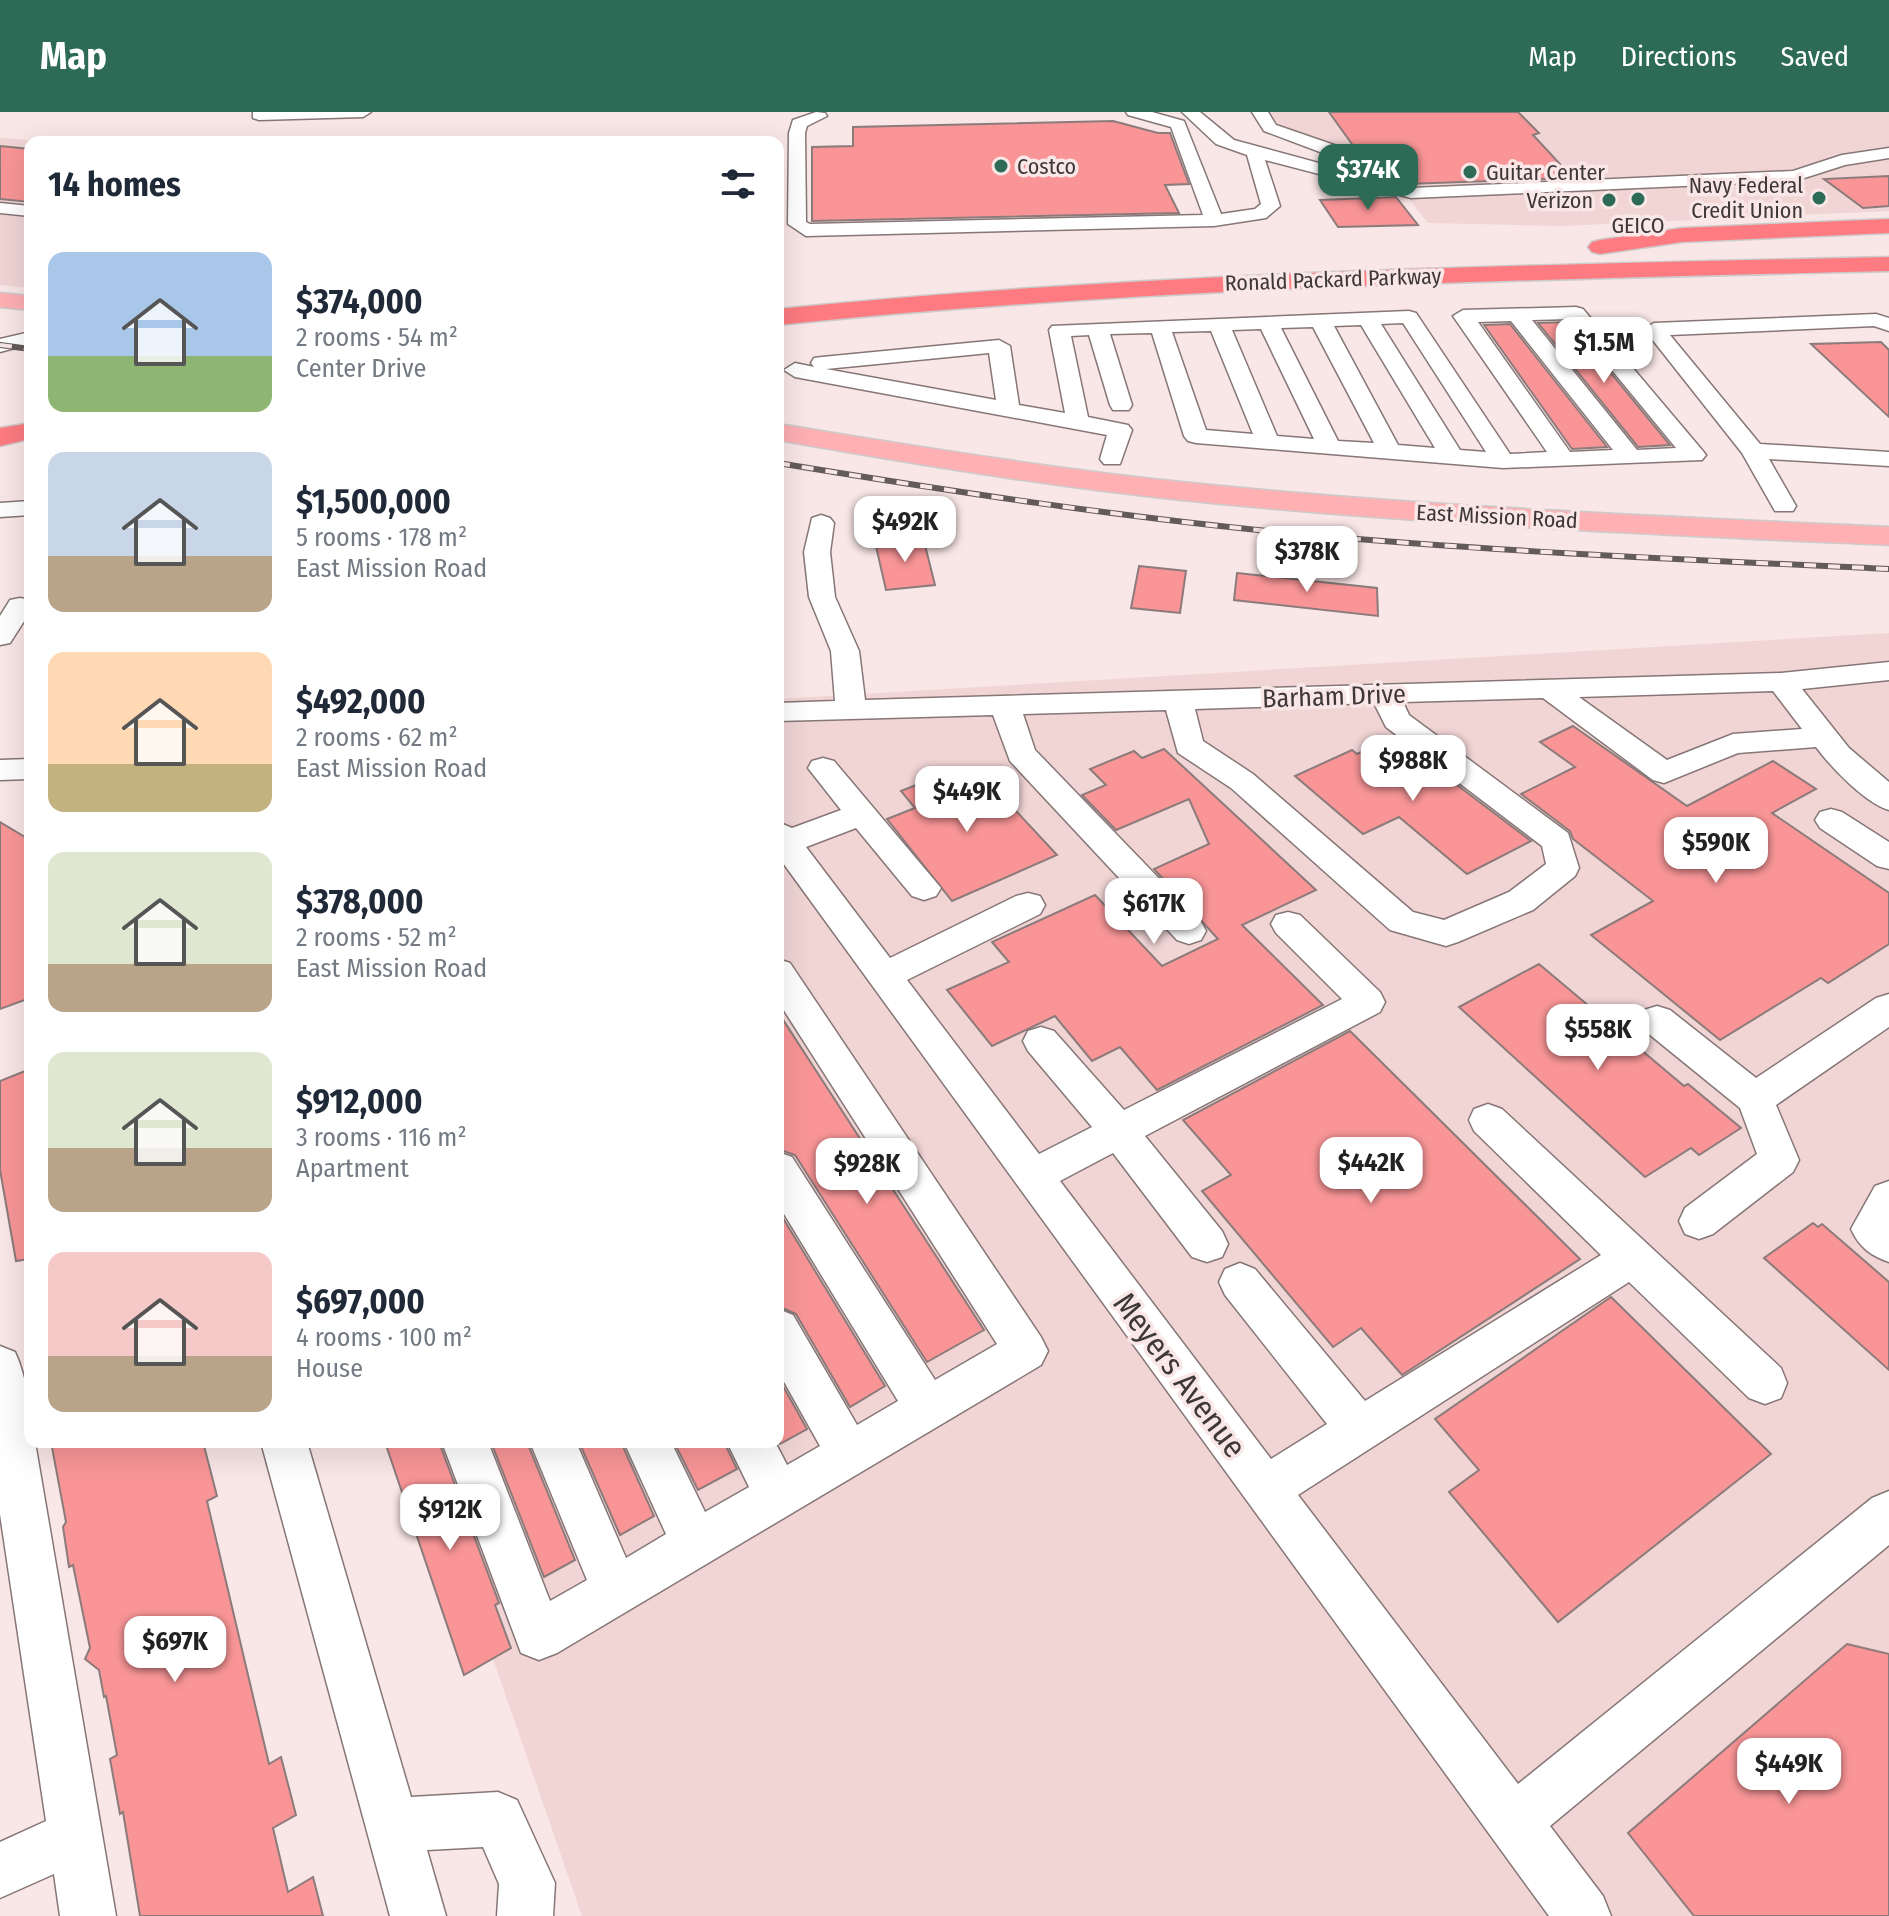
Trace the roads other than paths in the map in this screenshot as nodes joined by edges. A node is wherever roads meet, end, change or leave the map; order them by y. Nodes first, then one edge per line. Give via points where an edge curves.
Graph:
1 (363, 112) edge
2 (1134, 112) edge
3 (1190, 112) edge
4 (1260, 112) edge
5 (260, 114) edge
6 (819, 116) dead end
7 (247, 133) dead end
8 (1254, 151) junction
9 (1889, 153) edge
10 (1356, 159) dead end
11 (1384, 169) dead end
12 (1426, 192) junction
13 (0, 208) edge
14 (24, 210) edge
15 (1214, 220) junction
16 (1889, 226) edge
17 (1889, 242) edge
18 (1562, 252) junction
19 (1889, 264) edge
20 (1011, 272) dead end
21 (1480, 274) junction
22 (1889, 281) edge
23 (0, 300) edge
24 (24, 302) edge
25 (1517, 315) junction
26 (784, 316) edge
27 (1367, 318) junction
28 (0, 319) edge
29 (1320, 320) junction
30 (24, 321) edge
31 (1268, 322) junction
32 (1219, 324) junction
33 (1889, 325) edge
34 (1160, 326) junction
35 (1098, 329) junction
36 (24, 340) edge
37 (0, 346) edge
38 (1121, 405) dead end
39 (1009, 410) junction
40 (784, 413) edge
41 (1078, 422) junction
42 (24, 431) edge
43 (784, 433) edge
44 (0, 435) edge
45 (1268, 441) junction
46 (1330, 447) junction
47 (1753, 451) junction
48 (1390, 452) junction
49 (1452, 457) junction
50 (1630, 457) junction
51 (1112, 459) junction
52 (1563, 459) junction
53 (1889, 459) edge
54 (1503, 461) junction
55 (1059, 475) junction
56 (1784, 506) junction
57 (24, 508) edge
58 (0, 510) edge
59 (1889, 511) edge
60 (821, 523) dead end
61 (1889, 536) edge
62 (20, 606) dead end
63 (0, 637) edge
64 (1889, 671) edge
65 (1781, 682) junction
66 (1549, 689) junction
67 (1385, 694) junction
68 (1178, 700) junction
69 (1005, 705) junction
70 (850, 710) junction
71 (784, 712) edge
72 (1824, 737) junction
73 (24, 747) edge
74 (0, 748) edge
75 (823, 768) dead end
76 (24, 769) edge
77 (0, 770) edge
78 (1889, 799) edge
79 (862, 814) junction
80 (1831, 820) dead end
81 (784, 837) edge
82 (784, 841) edge
83 (1889, 858) edge
84 (924, 888) dead end
85 (1028, 905) dead end
86 (1288, 924) dead end
87 (1189, 931) dead end
88 (884, 976) junction
89 (784, 981) edge
90 (1889, 1008) edge
91 (1657, 1020) dead end
92 (1041, 1041) dead end
93 (1755, 1099) junction
94 (1488, 1120) dead end
95 (1119, 1131) junction
96 (1033, 1176) junction
97 (784, 1179) edge
98 (1889, 1198) edge
99 (1699, 1221) dead end
100 (1207, 1244) dead end
101 (1889, 1244) edge
102 (1632, 1258) junction
103 (1240, 1282) dead end
104 (784, 1340) edge
105 (0, 1367) edge
106 (1765, 1383) dead end
107 (927, 1408) junction
108 (1360, 1430) junction
109 (6, 1440) edge
110 (286, 1448) edge
111 (467, 1448) edge
112 (556, 1448) edge
113 (650, 1448) edge
114 (753, 1448) edge
115 (849, 1454) junction
116 (1266, 1489) junction
117 (778, 1495) junction
118 (1889, 1515) edge
119 (695, 1544) junction
120 (615, 1590) junction
121 (1513, 1822) junction
122 (392, 1825) junction
123 (75, 1835) junction
124 (0, 1871) edge
125 (88, 1916) edge
126 (418, 1916) edge
127 (525, 1916) edge
128 (1583, 1916) edge

1 - 5 street
2 - 15 street via 1178,124
3 - 8 street via 1209,133
4 - 10 street via 1270,128
5 - 7 street
6 - 15 street via 799,123 797,133 797,224 806,230
8 - 12 street via 1391,190
8 - 15 street via 1271,206 1260,214
9 - 12 street via 1842,160 1795,176
11 - 12 street
13 - 14 street
16 - 18 highway via 1682,235
17 - 18 highway, Ronald Packard Parkway
18 - 20 highway, Ronald Packard Parkway
19 - 21 highway, Ronald Packard Parkway
21 - 22 highway
21 - 26 highway, Ronald Packard Parkway via 1095,289
23 - 24 main road
25 - 50 street
25 - 50 street via 1576,313 1694,455
25 - 52 street via 1463,316
27 - 29 street
27 - 49 street
27 - 54 street via 1409,317
28 - 30 main road
29 - 31 street
29 - 48 street
31 - 32 street
31 - 46 street
32 - 34 street
32 - 45 street
33 - 47 street via 1876,320 1654,329
34 - 35 street
34 - 45 street via 1196,436
35 - 38 street
35 - 41 street via 1059,330
36 - 37 street
39 - 39 street via 918,393 795,370 999,346
39 - 41 street
40 - 51 main road, East Mission Road
41 - 51 street via 1120,430
42 - 44 highway
43 - 55 main road, East Mission Road
45 - 46 street
46 - 48 street
47 - 53 street
47 - 56 street
48 - 49 street
49 - 54 street
50 - 52 street
51 - 55 main road, East Mission Road via 1102,467
51 - 56 main road, East Mission Road via 1428,488
52 - 54 street
55 - 61 main road, East Mission Road via 1433,513
56 - 59 main road, East Mission Road
57 - 58 street
60 - 70 street via 817,552 822,597 845,651
62 - 63 street
64 - 65 street, Barham Drive
65 - 66 street, Barham Drive
65 - 72 street
66 - 67 street, Barham Drive
66 - 72 street via 1664,773 1733,744
67 - 68 street, Barham Drive
67 - 68 street via 1396,720 1557,841 1563,868 1521,901 1446,933 1402,921 1242,781 1189,746
68 - 69 street, Barham Drive
69 - 70 street, Barham Drive
69 - 87 street via 1021,754
70 - 71 street, Barham Drive
72 - 78 street
73 - 74 street
75 - 79 street
76 - 77 street
79 - 81 street
79 - 84 street
80 - 83 street
82 - 88 street, Meyers Avenue
85 - 88 street
86 - 95 street via 1367,1002
88 - 96 street, Meyers Avenue
89 - 107 street via 1026,1351
90 - 93 street
91 - 93 street
92 - 95 street
93 - 99 street via 1779,1160
94 - 102 street
95 - 96 street
95 - 100 street
96 - 116 street, Meyers Avenue
97 - 107 street
98 - 101 street via 1871,1229
102 - 106 street
102 - 108 street
103 - 108 street
104 - 115 street
105 - 109 street
107 - 115 street
108 - 116 street
109 - 123 street
110 - 122 street
111 - 120 street via 539,1635
112 - 120 street
113 - 119 street
114 - 117 street
115 - 117 street
116 - 121 street, Meyers Avenue
117 - 119 street
118 - 121 street
119 - 120 street
121 - 128 street, Meyers Avenue
122 - 126 street
122 - 127 street via 498,1819 527,1883
123 - 124 street
123 - 125 street

